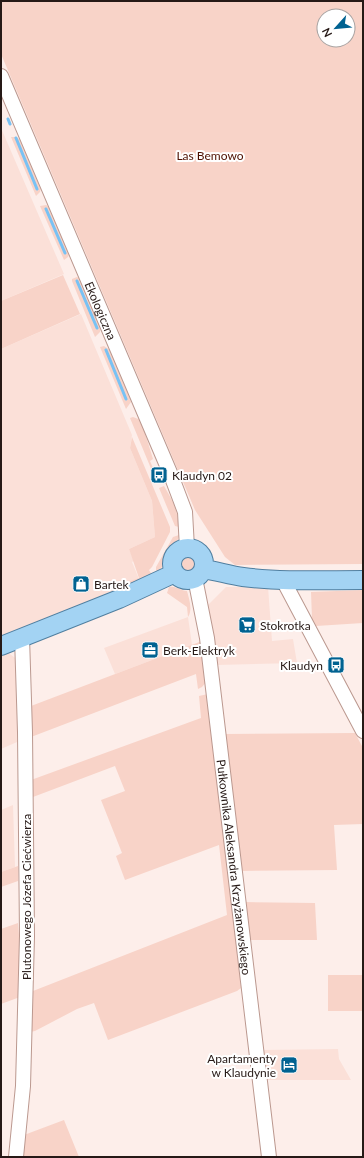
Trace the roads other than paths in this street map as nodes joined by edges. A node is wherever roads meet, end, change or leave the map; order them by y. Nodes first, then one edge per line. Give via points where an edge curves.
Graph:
1 (1, 76) edge
2 (187, 548) junction
3 (175, 573) junction
4 (199, 574) junction
5 (283, 580) junction
6 (363, 580) edge
7 (22, 637) junction
8 (1, 646) edge
9 (363, 731) edge
10 (16, 1157) edge
11 (269, 1157) edge

1 - 2 street, Ekologiczna via 171,475 185,512
2 - 3 main road via 174,556 172,564
2 - 4 main road via 195,550 203,559
3 - 4 main road via 184,579
3 - 7 main road via 119,600
4 - 5 main road
4 - 11 street, Pułkownika Aleksandra Krzyżanowskiego
5 - 6 main road
5 - 9 street
7 - 8 main road
7 - 10 street, Plutonowego Józefa Ciećwierza via 27,936 23,1086

